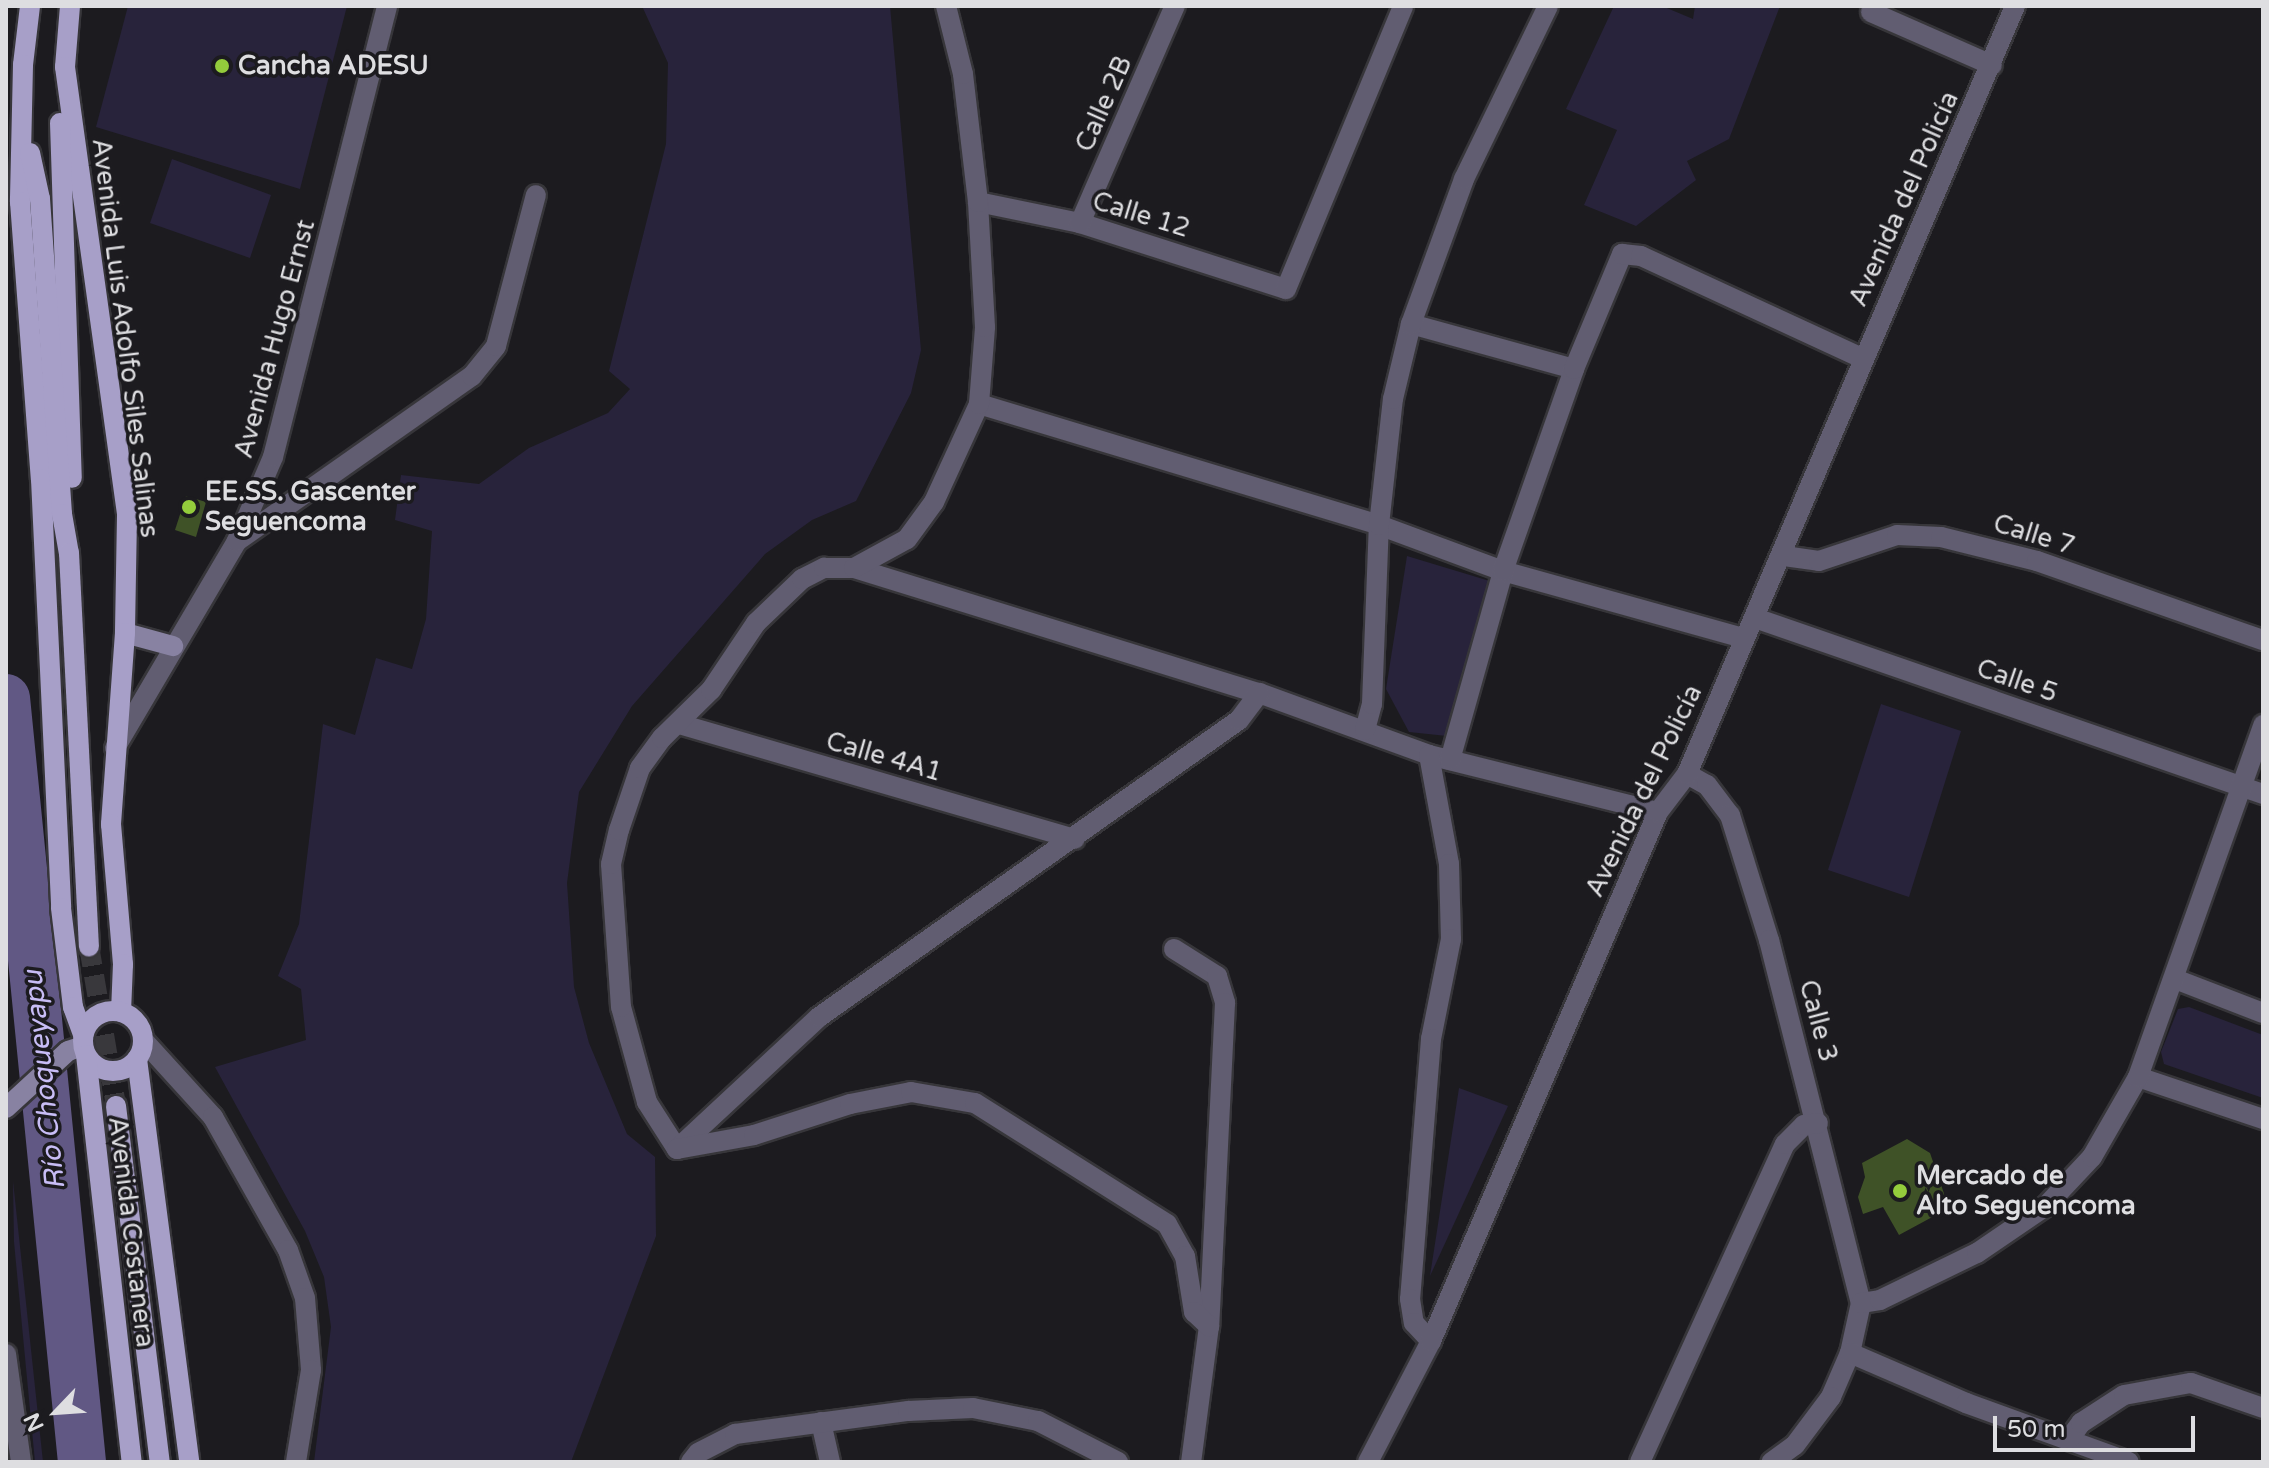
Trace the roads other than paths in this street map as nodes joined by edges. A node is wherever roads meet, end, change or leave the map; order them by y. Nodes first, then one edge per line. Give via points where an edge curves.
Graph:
1 (30, 6) edge
2 (70, 6) edge
3 (387, 6) edge
4 (946, 6) edge
5 (1175, 6) edge
6 (1403, 6) edge
7 (1548, 6) edge
8 (2015, 6) edge
9 (1871, 12) dead end
10 (1992, 65) junction
11 (65, 67) junction
12 (24, 126) junction
13 (536, 195) dead end
14 (978, 202) junction
15 (1080, 223) junction
16 (1411, 324) junction
17 (1862, 358) junction
18 (1574, 369) junction
19 (979, 404) junction
20 (1379, 525) junction
21 (237, 541) junction
22 (69, 553) junction
23 (1784, 556) junction
24 (854, 568) junction
25 (1503, 571) junction
26 (1755, 618) junction
27 (125, 633) junction
28 (1743, 638) junction
29 (2263, 640) edge
30 (173, 646) junction
31 (1259, 693) junction
32 (679, 724) junction
33 (2263, 725) edge
34 (1365, 730) junction
35 (115, 748) junction
36 (1429, 755) junction
37 (1450, 760) junction
38 (1687, 774) junction
39 (2253, 790) edge
40 (1658, 812) junction
41 (1075, 839) junction
42 (89, 946) tunnel mouth
43 (1174, 949) dead end
44 (2175, 979) junction
45 (121, 1012) junction
46 (2263, 1013) edge
47 (80, 1047) junction
48 (140, 1050) junction
49 (2138, 1077) junction
50 (12, 1101) edge
51 (116, 1106) tunnel mouth
52 (2263, 1119) edge
53 (1818, 1123) junction
54 (677, 1149) junction
55 (1861, 1303) junction
56 (1209, 1326) junction
57 (1431, 1341) junction
58 (1850, 1353) junction
59 (6, 1354) edge
60 (2263, 1408) edge
61 (821, 1422) junction
62 (2070, 1438) junction
63 (21, 1462) edge
64 (132, 1462) edge
65 (160, 1462) edge
66 (189, 1462) edge
67 (296, 1462) edge
68 (691, 1462) edge
69 (830, 1462) edge
70 (1118, 1462) edge
71 (1191, 1462) edge
72 (1368, 1462) edge
73 (1640, 1462) edge
74 (1772, 1462) edge
75 (2129, 1462) edge

1 - 12 main road via 23,65
2 - 11 main road, Avenida Luis Adolfo Siles Salinas
3 - 21 street, Avenida Hugo Ernst via 273,457
4 - 14 street via 963,74
5 - 15 street, Calle 2B
6 - 15 street, Calle 12 via 1286,289
7 - 16 street via 1464,179
8 - 10 street, Avenida del Policía
9 - 10 street
10 - 17 street, Avenida del Policía
11 - 22 main road via 60,129 72,471
11 - 27 main road, Avenida Luis Adolfo Siles Salinas via 127,516
12 - 22 main road via 40,199
12 - 47 main road via 20,202 41,479 61,908
13 - 21 street via 496,346 472,376
14 - 15 street, Calle 12
14 - 19 street via 985,327
16 - 18 street
16 - 20 street via 1393,399
17 - 18 street via 1641,256 1622,254
17 - 23 street, Avenida del Policía
18 - 25 street
19 - 20 street
19 - 24 street via 934,502 907,539
20 - 25 street
20 - 34 street via 1372,704
21 - 30 street, Avenida Hugo Ernst
22 - 42 main road
23 - 26 street, Avenida del Policía
23 - 29 street, Calle 7 via 1819,561 1897,535 1941,537 2037,561
24 - 31 street
24 - 32 street via 824,568 802,579 756,623 711,690
25 - 28 street
25 - 37 street
26 - 28 street, Avenida del Policía
26 - 39 street, Calle 5
27 - 30 main road
27 - 35 main road, Avenida Luis Adolfo Siles Salinas
28 - 38 street, Avenida del Policía
30 - 35 street, Avenida Hugo Ernst
31 - 34 street
31 - 41 street via 1239,720
32 - 41 street, Calle 4A1
32 - 54 street via 640,768 611,864 621,1007 647,1102
33 - 39 street
34 - 36 street
35 - 45 main road, Avenida Luis Adolfo Siles Salinas via 111,824 123,964
36 - 37 street
36 - 57 street via 1449,864 1451,939 1431,1039 1410,1299 1414,1323
37 - 40 street
38 - 40 street, Avenida del Policía
38 - 53 street, Calle 3 via 1707,785 1730,815
39 - 44 street
40 - 57 street, Avenida del Policía
41 - 54 street via 819,1017
43 - 56 street via 1217,976 1224,988
44 - 46 street
44 - 49 street
45 - 47 main road via 101,1013
45 - 48 main road via 137,1023
47 - 48 main road via 111,1072
47 - 50 main road
47 - 64 main road, Avenida Costanera
48 - 66 main road, Avenida Costanera
48 - 67 street via 213,1117 292,1262 305,1298 311,1370
49 - 52 street
49 - 55 street via 2092,1157 2046,1206 1977,1253 1880,1300
51 - 65 main road
53 - 55 street, Calle 3
53 - 73 street via 1804,1125 1785,1144
54 - 56 street via 754,1135 850,1104 911,1092 975,1103 1167,1224 1185,1256 1194,1312
55 - 58 street
56 - 71 street
57 - 72 street, Avenida del Policía
58 - 62 street via 1966,1403
58 - 74 street via 1831,1397 1795,1445
59 - 63 street
60 - 62 street via 2191,1383 2124,1395 2081,1423
61 - 68 street via 735,1434 706,1447
61 - 69 street
61 - 70 street via 908,1411 1009,1413 1038,1421
62 - 75 street

